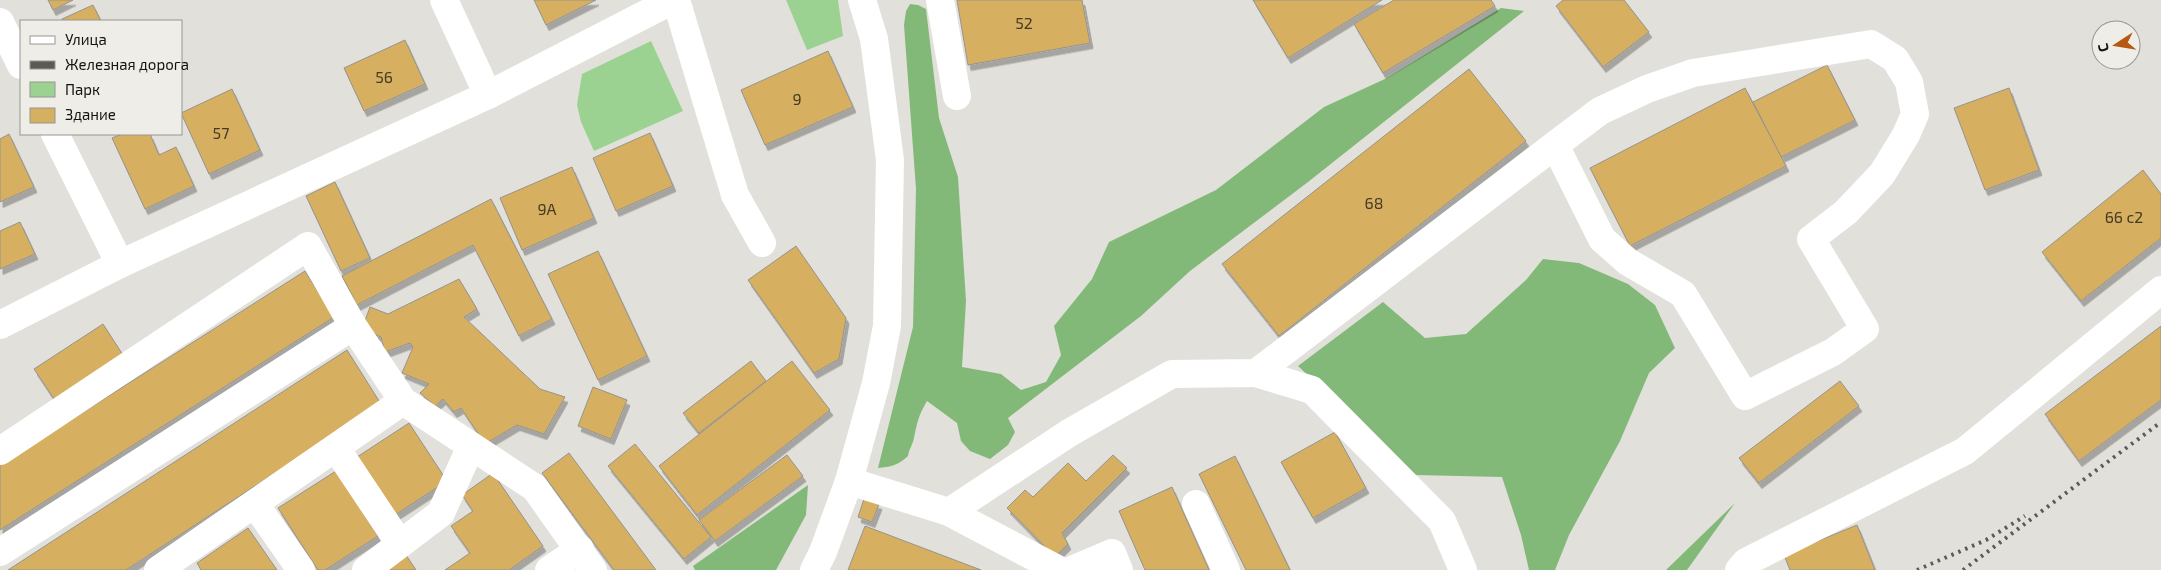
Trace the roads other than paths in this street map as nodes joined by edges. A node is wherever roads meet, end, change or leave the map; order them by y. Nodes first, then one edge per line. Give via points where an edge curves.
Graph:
1 (444, 0) edge
2 (675, 0) edge
3 (862, 0) edge
4 (940, 0) edge
5 (0, 22) edge
6 (20, 63) edge
7 (488, 94) junction
8 (957, 96) dead end
9 (56, 135) edge
10 (1556, 145) junction
11 (762, 243) dead end
12 (120, 264) junction
13 (2161, 290) edge
14 (0, 325) edge
15 (353, 326) junction
16 (1256, 373) junction
17 (403, 400) junction
18 (471, 446) junction
19 (336, 448) junction
20 (0, 452) edge
21 (849, 481) junction
22 (255, 504) junction
23 (1196, 504) dead end
24 (949, 512) junction
25 (400, 544) junction
26 (0, 552) edge
27 (587, 560) edge
28 (818, 561) edge
29 (174, 566) edge
30 (301, 570) edge
31 (366, 570) edge
32 (549, 570) edge
33 (801, 570) edge
34 (1059, 570) edge
35 (1072, 570) edge
36 (1119, 570) edge
37 (1226, 570) edge
38 (1463, 570) edge
39 (1739, 570) edge

1 - 7 street
2 - 7 street
2 - 11 street via 735,195
3 - 21 street via 874,39 890,160 887,326 876,382
4 - 8 street
5 - 6 street
7 - 12 street
9 - 12 street
10 - 10 street via 1600,111 1684,76 1871,44 1895,59 1909,82 1916,114 1882,174 1846,212 1811,239 1865,329 1833,352 1745,396 1683,294 1628,262 1602,240
10 - 16 street
12 - 14 street
13 - 39 street via 1964,451 1746,562
15 - 17 street
15 - 20 street via 308,246
15 - 26 street
16 - 24 street via 1172,374 1069,433
16 - 38 street via 1312,390 1442,521
17 - 18 street
17 - 19 street
18 - 25 street via 441,513
18 - 27 street via 535,488
19 - 22 street
19 - 25 street
21 - 24 street
21 - 28 street
22 - 29 street
22 - 30 street
23 - 37 street
24 - 34 street
25 - 31 street
27 - 32 street
28 - 33 street
35 - 36 street via 1112,553

